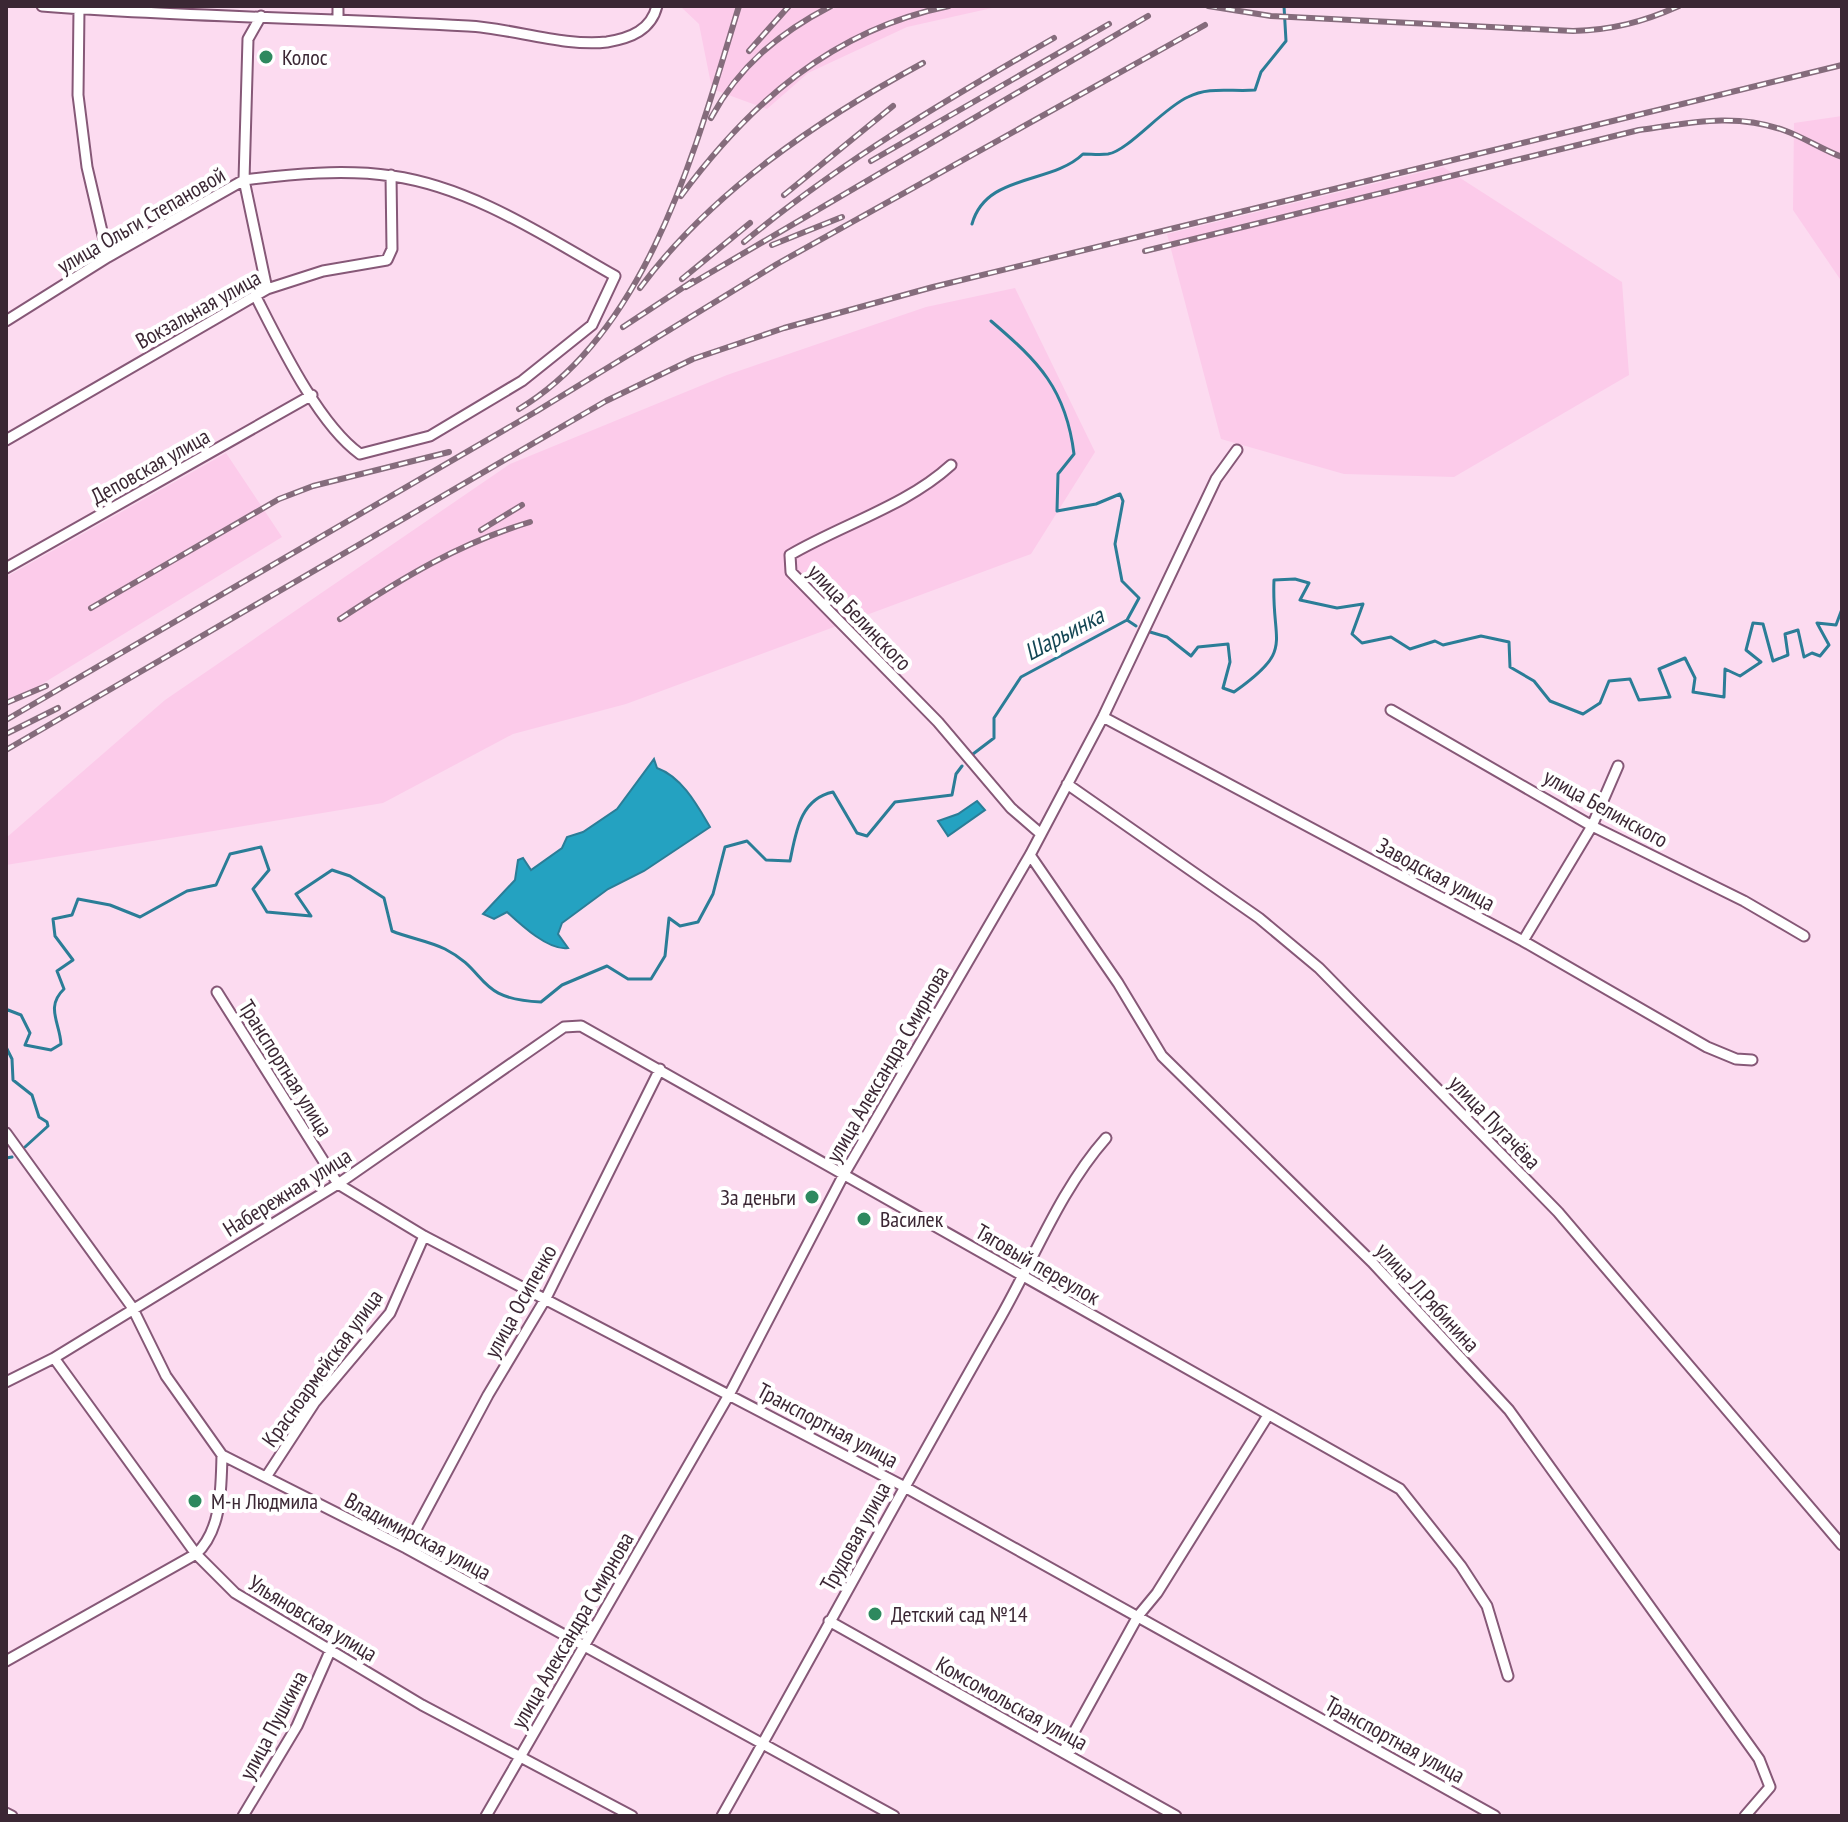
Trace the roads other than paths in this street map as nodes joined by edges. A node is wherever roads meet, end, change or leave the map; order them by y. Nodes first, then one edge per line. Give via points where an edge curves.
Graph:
1 (42, 6) edge
2 (338, 6) edge
3 (657, 6) edge
4 (79, 9) junction
5 (261, 16) junction
6 (338, 19) junction
7 (391, 175) junction
8 (244, 180) junction
9 (108, 257) junction
10 (267, 289) junction
11 (255, 295) junction
12 (6, 321) edge
13 (312, 395) junction
14 (6, 440) edge
15 (1237, 450) dead end
16 (951, 465) dead end
17 (6, 568) edge
18 (1391, 710) dead end
19 (1103, 717) junction
20 (1618, 766) dead end
21 (1067, 784) junction
22 (1592, 826) junction
23 (1041, 834) junction
24 (1030, 855) junction
25 (1804, 936) dead end
26 (1523, 941) junction
27 (217, 992) dead end
28 (581, 1026) joint
29 (1752, 1060) dead end
30 (660, 1069) junction
31 (6, 1133) edge
32 (1106, 1138) dead end
33 (843, 1176) junction
34 (338, 1184) junction
35 (424, 1236) junction
36 (1024, 1276) junction
37 (546, 1298) junction
38 (132, 1307) junction
39 (54, 1358) junction
40 (6, 1382) edge
41 (730, 1393) junction
42 (1267, 1417) junction
43 (222, 1455) junction
44 (266, 1477) junction
45 (903, 1486) junction
46 (1842, 1545) edge
47 (406, 1548) junction
48 (196, 1554) junction
49 (1138, 1616) junction
50 (829, 1621) junction
51 (584, 1647) junction
52 (331, 1649) junction
53 (6, 1661) edge
54 (1508, 1676) dead end
55 (762, 1745) junction
56 (1063, 1752) junction
57 (521, 1755) junction
58 (6, 1813) edge
59 (12, 1816) edge
60 (243, 1816) edge
61 (486, 1816) edge
62 (632, 1816) edge
63 (722, 1816) edge
64 (894, 1816) edge
65 (1176, 1816) edge
66 (1495, 1816) edge
67 (1745, 1816) edge

1 - 4 street
2 - 6 street
3 - 6 street via 654,20 632,35 588,42 478,27
4 - 5 street
4 - 9 street via 78,95 87,167
5 - 6 street
5 - 8 street via 248,39
7 - 8 street, улица Ольги Степановой
7 - 10 street, Вокзальная улица via 392,249 387,260 323,271
7 - 13 street, улица Ольги Степановой via 446,189 615,276 608,297 592,325 522,381 430,436 360,454 343,442
8 - 9 street, улица Ольги Степановой
8 - 10 street
9 - 12 street, улица Ольги Степановой
10 - 11 street, Вокзальная улица
11 - 13 street
11 - 14 street, Вокзальная улица
13 - 17 street, Деповская улица
15 - 19 street, улица Александра Смирнова via 1216,479
16 - 23 street, улица Белинского via 927,487 790,555 791,572
18 - 22 street, улица Белинского
19 - 21 street, улица Александра Смирнова
19 - 26 street, Заводская улица
20 - 22 street
21 - 23 street, улица Александра Смирнова
21 - 46 street, улица Пугачёва via 1259,918 1319,968 1558,1212
22 - 25 street, улица Белинского
22 - 26 street
23 - 24 street, улица Александра Смирнова
24 - 33 street, улица Александра Смирнова
24 - 67 street, улица Л.Рябинина via 1162,1056 1372,1262 1509,1410 1759,1759 1770,1787
26 - 29 street, Заводская улица via 1707,1047
27 - 34 street, Транспортная улица
28 - 30 street, Тяговый переулок
28 - 34 street, Набережная улица via 564,1027
30 - 33 street, Тяговый переулок
30 - 37 street, улица Осипенко
31 - 38 street, Владимирская улица
32 - 36 street, Трудовая улица via 1080,1167
33 - 36 street, Тяговый переулок
33 - 41 street, улица Александра Смирнова
34 - 35 street, Транспортная улица
34 - 38 street, Набережная улица
35 - 37 street, Транспортная улица
35 - 44 street, Красноармейская улица via 390,1313 315,1402
36 - 42 street, Тяговый переулок
36 - 45 street, Трудовая улица
37 - 41 street, Транспортная улица
37 - 47 street, улица Осипенко
38 - 39 street, Набережная улица
38 - 43 street, Владимирская улица via 166,1376
39 - 40 street, Набережная улица
39 - 48 street, Ульяновская улица
41 - 45 street, Транспортная улица
41 - 51 street, улица Александра Смирнова
42 - 49 street
42 - 54 street, Тяговый переулок via 1400,1489 1487,1606
43 - 44 street, Владимирская улица
43 - 48 street via 217,1512 207,1544
44 - 47 street, Владимирская улица
45 - 49 street, Транспортная улица
45 - 50 street, Трудовая улица
47 - 51 street, Владимирская улица
48 - 52 street, Ульяновская улица via 235,1593
48 - 53 street
49 - 56 street
49 - 66 street, Транспортная улица
50 - 55 street, Трудовая улица
50 - 56 street, Комсомольская улица
51 - 55 street, Владимирская улица
51 - 57 street, улица Александра Смирнова
52 - 57 street, Ульяновская улица via 422,1705
52 - 60 street, улица Пушкина via 297,1726
55 - 63 street, Трудовая улица
55 - 64 street, Владимирская улица
56 - 65 street, Комсомольская улица
57 - 61 street, улица Александра Смирнова
57 - 62 street, Ульяновская улица
58 - 59 street

